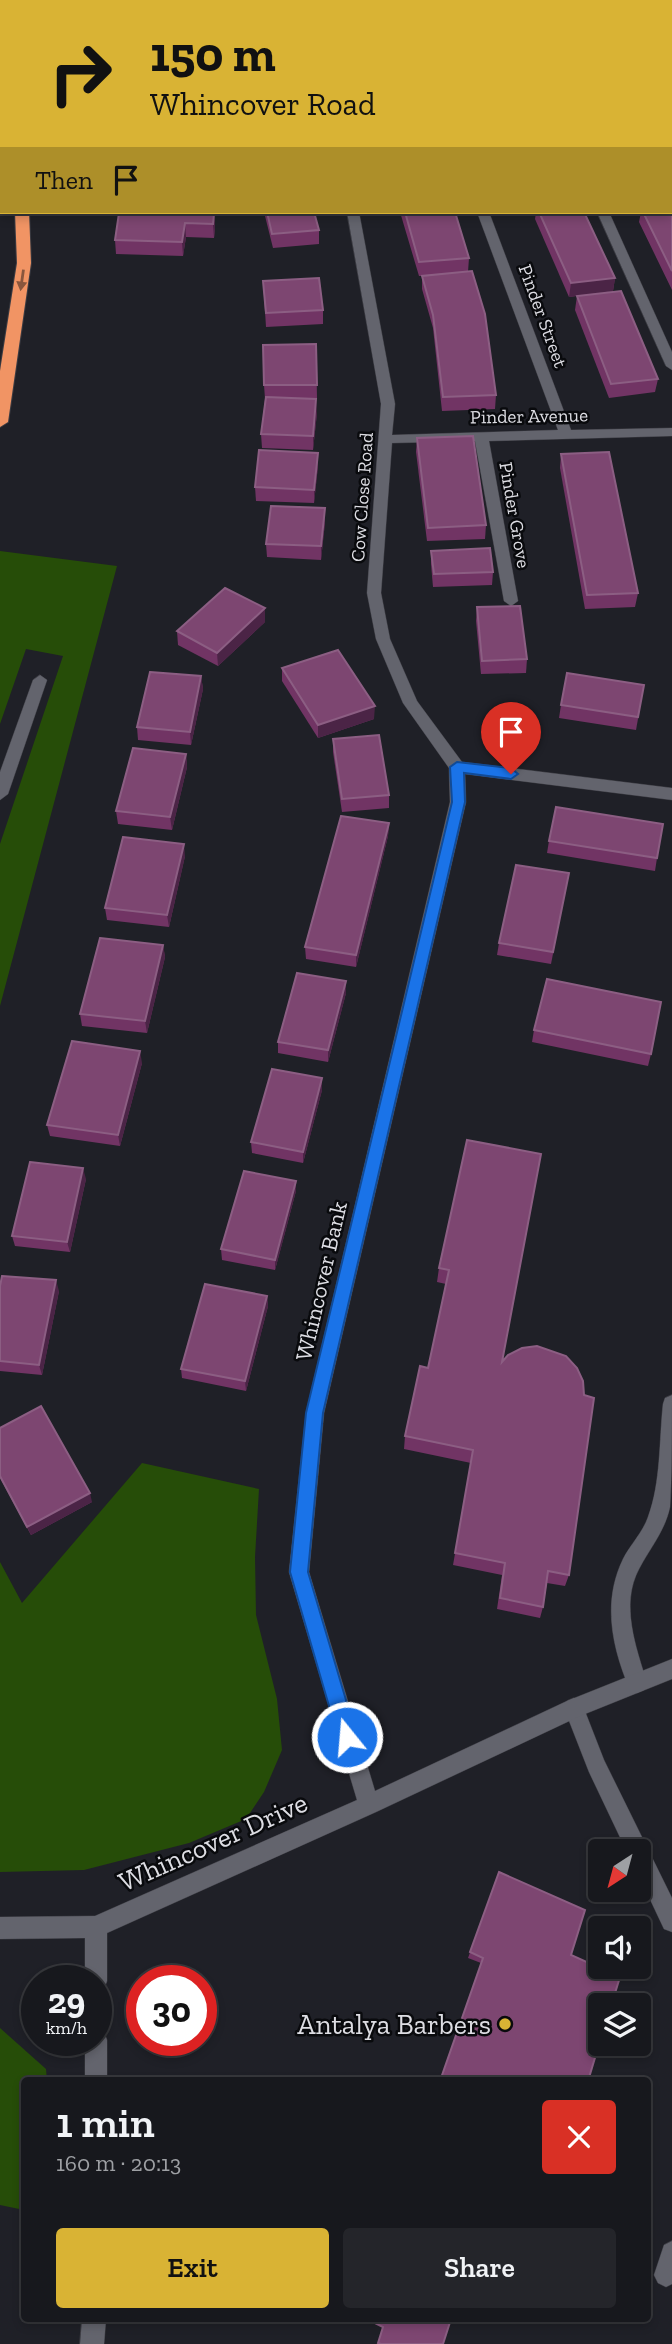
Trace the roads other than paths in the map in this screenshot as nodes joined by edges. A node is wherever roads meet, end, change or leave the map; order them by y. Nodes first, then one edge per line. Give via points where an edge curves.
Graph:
1 (22, 214) edge
2 (353, 214) edge
3 (484, 214) edge
4 (604, 214) edge
5 (672, 366) edge
6 (0, 422) edge
7 (672, 432) edge
8 (566, 434) junction
9 (481, 436) junction
10 (387, 439) junction
11 (511, 601) dead end
12 (40, 680) dead end
13 (457, 767) junction
14 (0, 794) edge
15 (672, 794) edge
16 (672, 1404) edge
17 (672, 1670) edge
18 (637, 1683) junction
19 (574, 1709) junction
20 (369, 1805) junction
21 (632, 1839) edge
22 (651, 1878) edge
23 (672, 1921) edge
24 (96, 1927) junction
25 (0, 1928) edge
26 (96, 1965) edge
27 (96, 2056) edge
28 (96, 2077) edge
29 (94, 2322) edge
30 (92, 2344) edge

1 -> 6 highway via 24,262
2 - 10 street, Cow Close Road via 388,404
3 - 8 street, Pinder Street
4 - 5 street
7 - 8 street, Pinder Avenue
8 - 9 street, Pinder Avenue
9 - 10 street, Pinder Avenue
9 - 11 street, Pinder Grove
10 - 13 street, Cow Close Road via 374,593 383,639 410,702
12 - 14 street
13 - 15 street
13 - 20 street, Whincover Bank via 458,802 315,1413 299,1572
16 - 18 street via 659,1511 623,1579 620,1596 623,1633
17 - 18 street, Whincover Drive
18 - 19 street, Whincover Drive
19 - 20 street, Whincover Drive
19 - 21 street
20 - 24 street, Whincover Drive
22 - 23 street
24 - 25 street, Whincover Drive
24 - 26 street
27 - 28 street
29 - 30 street

